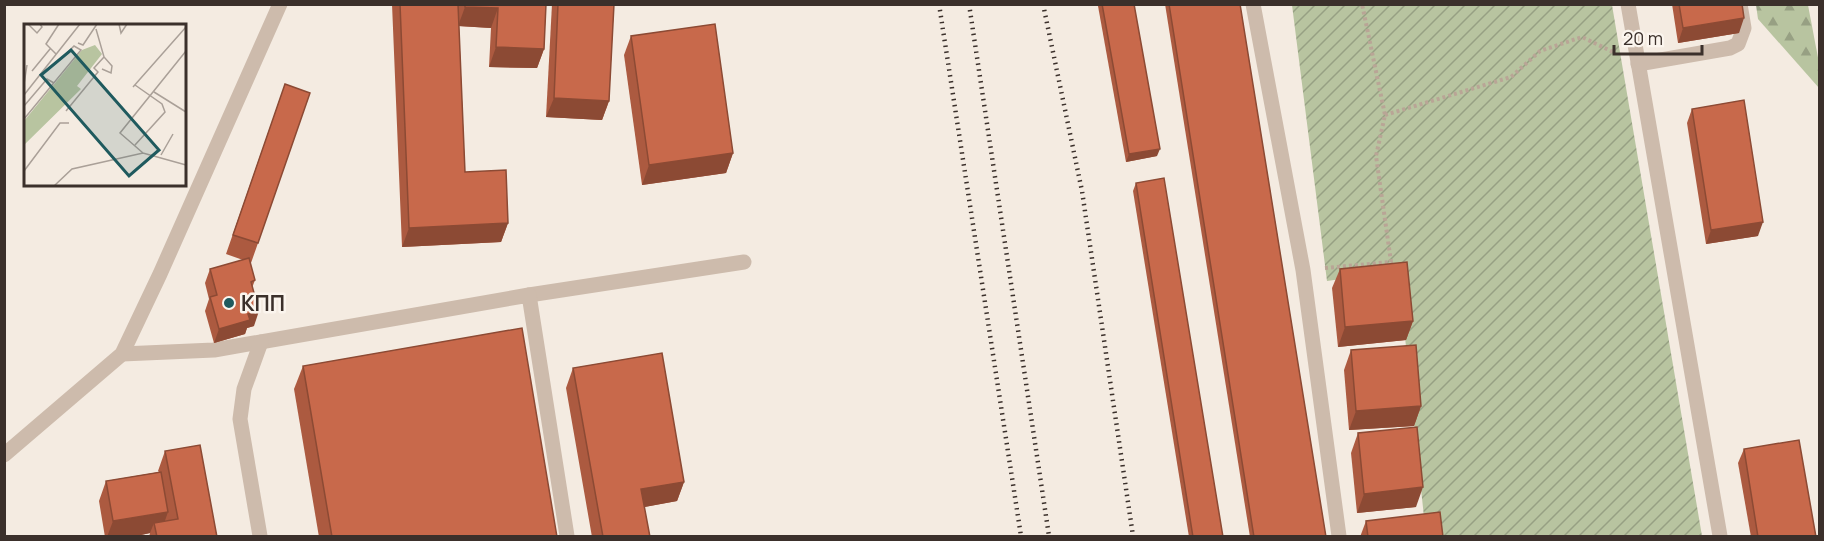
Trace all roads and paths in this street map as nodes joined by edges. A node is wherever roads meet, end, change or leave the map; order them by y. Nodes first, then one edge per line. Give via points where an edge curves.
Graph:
1 (280, 4) edge
2 (1253, 4) edge
3 (1362, 4) edge
4 (1628, 4) edge
5 (1740, 4) edge
6 (1638, 64) junction
7 (1385, 115) junction
8 (744, 262) dead end
9 (1303, 270) junction
10 (529, 295) junction
11 (261, 342) junction
12 (122, 354) junction
13 (1820, 410) edge
14 (1820, 431) edge
15 (4, 455) edge
16 (260, 537) edge
17 (567, 537) edge
18 (1339, 537) edge
19 (1720, 537) edge

1 - 12 lane
2 - 9 lane
3 - 7 path
4 - 6 lane
5 - 6 lane via 1744,28 1738,44
6 - 7 path via 1582,37 1540,51 1511,77
6 - 19 lane
7 - 9 path via 1376,156 1391,262
8 - 10 lane
9 - 18 lane
10 - 11 lane
10 - 17 lane
11 - 12 lane via 214,350
11 - 16 lane via 244,389 240,419
12 - 15 lane
13 - 14 path

